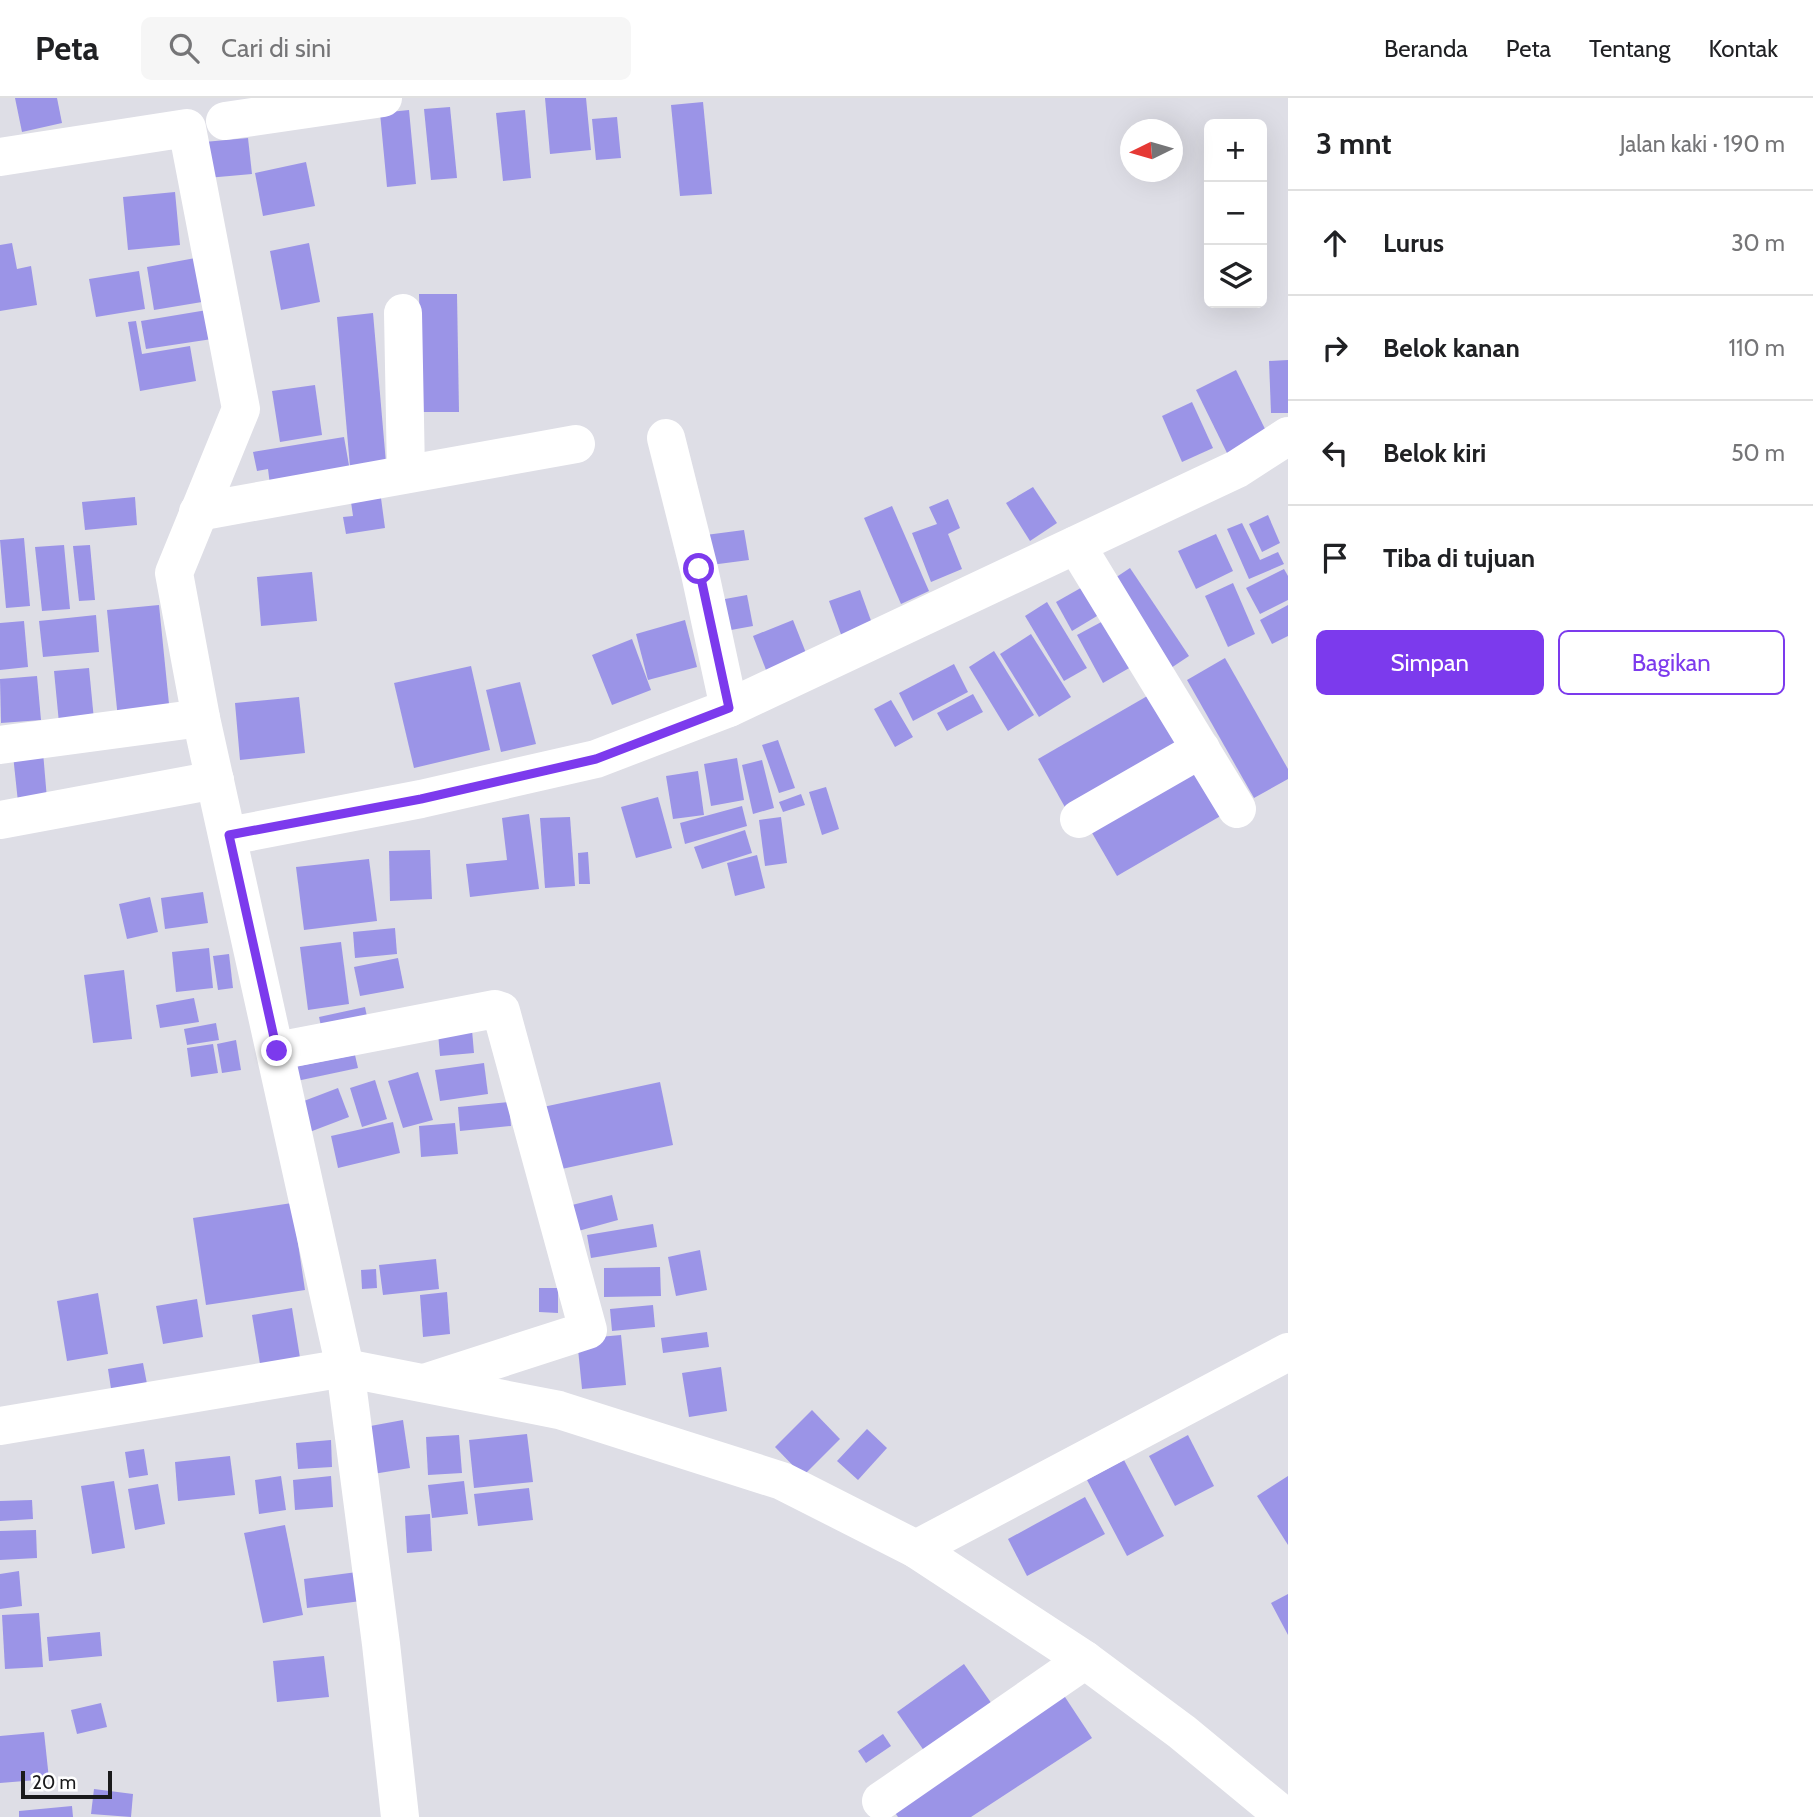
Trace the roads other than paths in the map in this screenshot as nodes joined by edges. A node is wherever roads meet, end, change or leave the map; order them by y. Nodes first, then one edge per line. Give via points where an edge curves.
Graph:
1 (374, 99) edge
2 (223, 110) edge
3 (187, 128) junction
4 (1, 152) edge
5 (403, 313) dead end
6 (1288, 436) edge
7 (666, 438) dead end
8 (576, 444) dead end
9 (406, 473) junction
10 (198, 512) junction
11 (1076, 545) junction
12 (729, 708) junction
13 (201, 718) junction
14 (0, 745) edge
15 (1201, 750) junction
16 (215, 780) junction
17 (1237, 809) dead end
18 (1079, 819) dead end
19 (0, 820) edge
20 (229, 835) junction
21 (277, 1051) junction
22 (1288, 1352) edge
23 (345, 1368) junction
24 (424, 1383) junction
25 (0, 1426) edge
26 (916, 1549) junction
27 (1085, 1660) junction
28 (881, 1801) dead end
29 (400, 1817) edge
30 (1285, 1817) edge

1 - 2 street
2 - 3 street
3 - 4 street
3 - 10 street via 241,409
5 - 9 street
6 - 11 street via 1237,469
7 - 12 street
8 - 9 street
9 - 10 street
10 - 13 street via 174,573
11 - 12 street
11 - 15 street
12 - 20 street via 596,759 421,799
13 - 14 street
13 - 16 street
15 - 17 street
15 - 18 street
16 - 19 street
16 - 20 street
20 - 21 street
21 - 23 street
21 - 24 street via 501,1011 588,1330
22 - 26 street
23 - 24 street
23 - 25 street
23 - 29 street
24 - 26 street via 559,1410 782,1481
26 - 27 street
27 - 28 street
27 - 30 street

